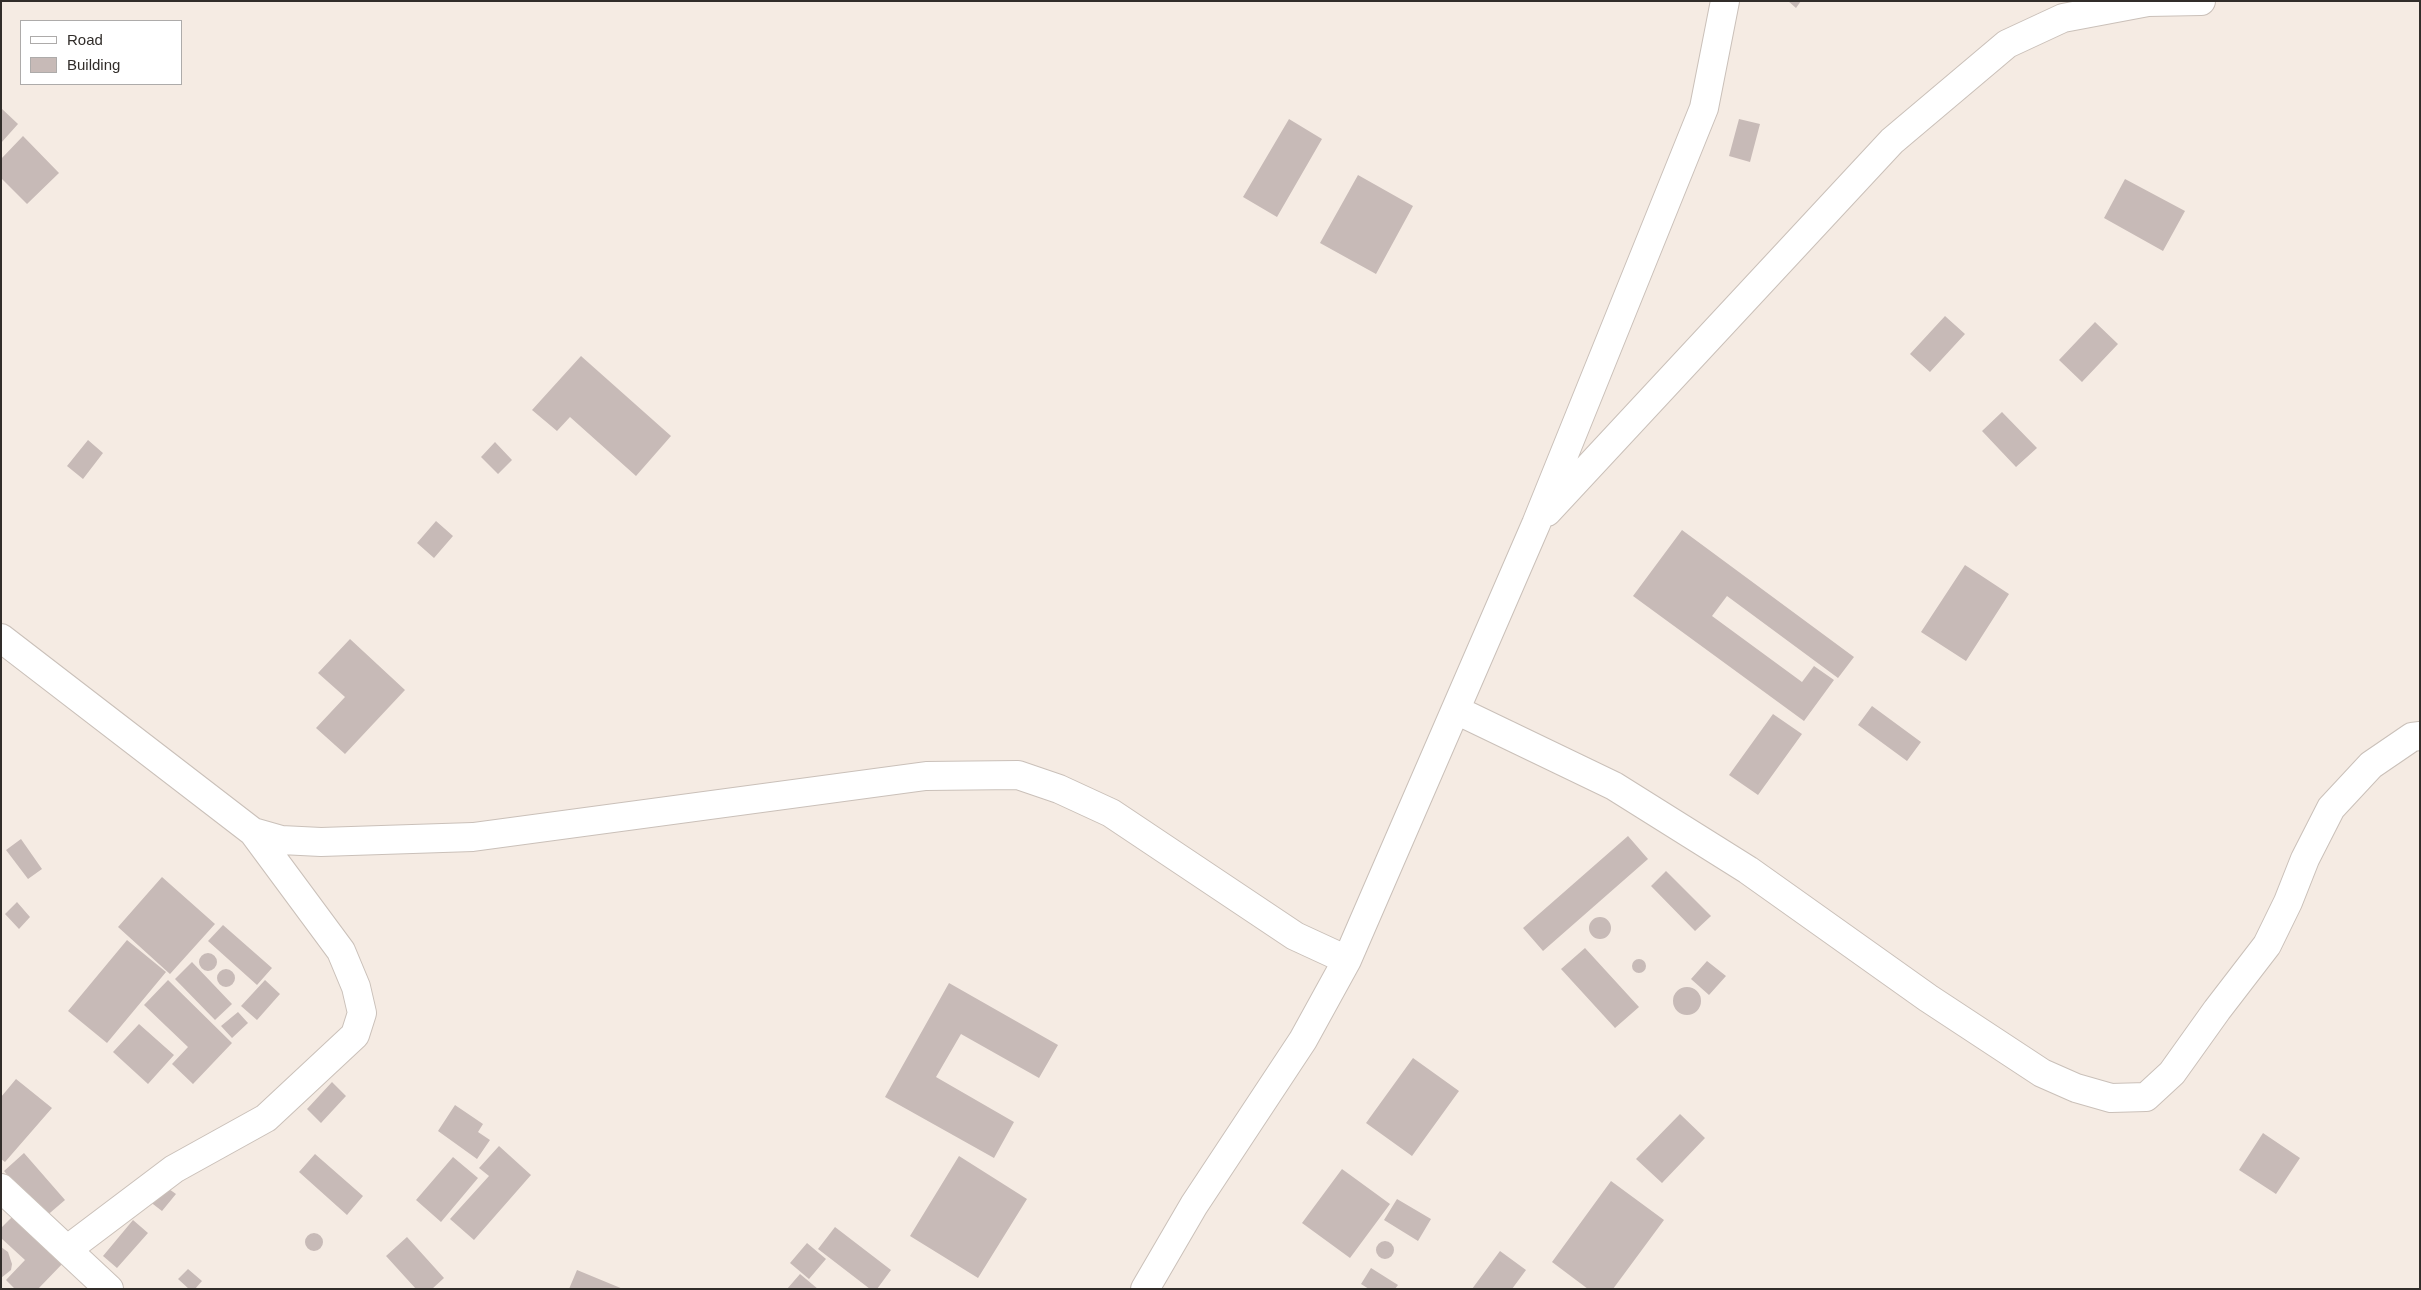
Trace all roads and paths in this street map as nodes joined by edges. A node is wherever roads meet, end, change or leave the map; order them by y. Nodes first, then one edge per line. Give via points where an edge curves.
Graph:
1 (1725, 1) edge
2 (2201, 1) edge
3 (1536, 524) junction
4 (1, 638) edge
5 (1456, 710) junction
6 (2420, 736) edge
7 (252, 832) junction
8 (1347, 960) junction
9 (1, 1188) edge
10 (68, 1249) junction
11 (109, 1289) edge
12 (1145, 1289) edge

1 - 3 street via 1704,108
2 - 3 street via 2148,2 2063,18 2007,44 1892,141
3 - 5 street
4 - 7 street
5 - 6 street via 1614,786 1748,870 1928,998 2042,1073 2076,1088 2111,1098 2146,1098 2172,1074 2267,945 2331,808 2371,765 2412,737
5 - 8 street
7 - 8 street via 282,840 320,842 473,838 926,776 1018,775 1059,789 1111,813 1295,936
7 - 10 street via 341,951 362,1012 355,1036 266,1118 174,1169
8 - 12 street via 1302,1040 1194,1205
9 - 10 street
10 - 11 street

